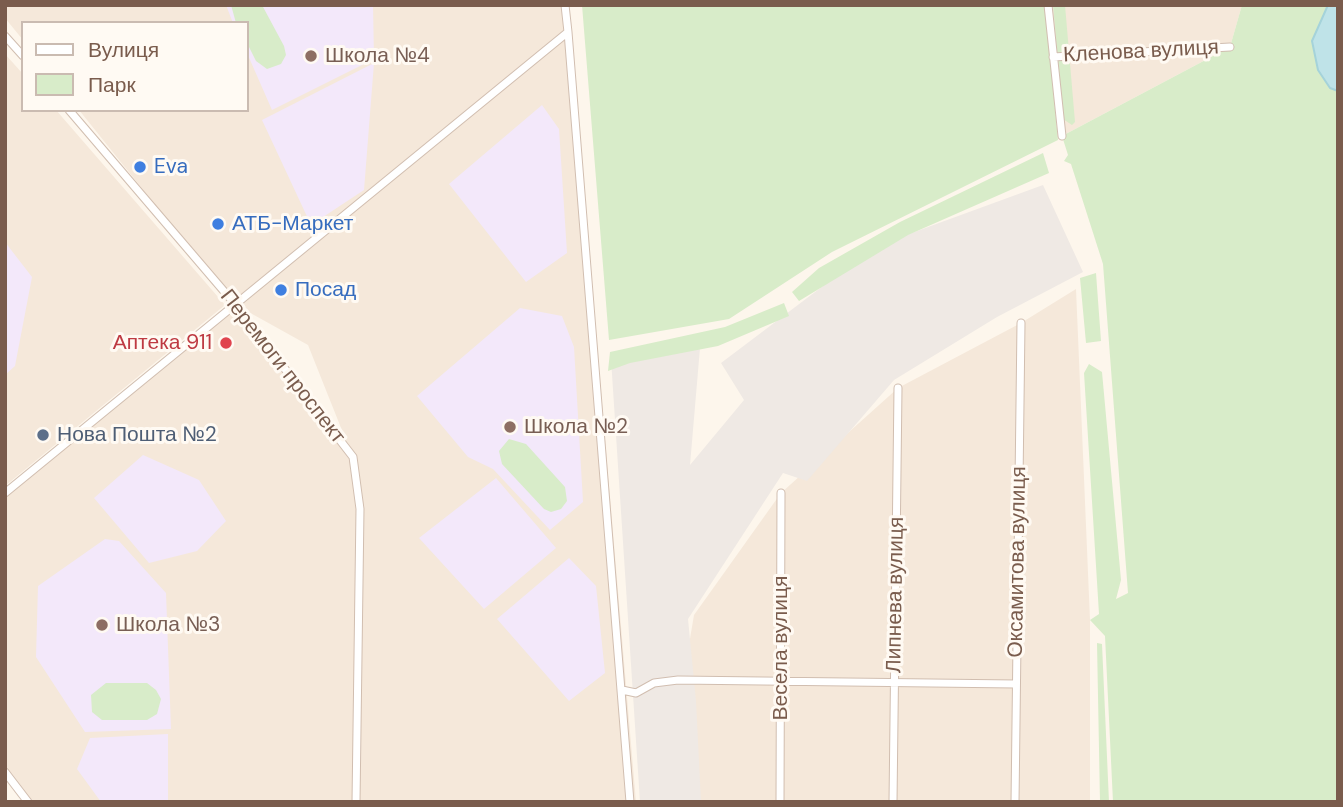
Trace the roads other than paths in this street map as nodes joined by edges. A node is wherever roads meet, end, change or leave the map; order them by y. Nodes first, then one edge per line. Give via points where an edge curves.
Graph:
1 (565, 5) edge
2 (1048, 5) edge
3 (568, 32) junction
4 (5, 36) edge
5 (1230, 47) dead end
6 (21, 55) edge
7 (1053, 57) junction
8 (71, 112) edge
9 (1062, 136) dead end
10 (234, 303) junction
11 (1021, 323) dead end
12 (898, 388) dead end
13 (5, 494) edge
14 (781, 494) dead end
15 (782, 681) junction
16 (895, 681) junction
17 (1016, 684) junction
18 (622, 690) junction
19 (5, 772) edge
20 (28, 802) edge
21 (356, 802) edge
22 (631, 802) edge
23 (780, 802) edge
24 (893, 802) edge
25 (1015, 802) edge

1 - 3 street
2 - 7 street
3 - 10 street
3 - 18 street
4 - 6 street
5 - 7 street, Кленова вулиця
7 - 9 street
8 - 10 street, Перемоги проспект
10 - 13 street
10 - 21 street, Перемоги проспект via 353,457 360,509
11 - 17 street, Оксамитова вулиця
12 - 16 street, Липнева вулиця
14 - 15 street, Весела вулиця
15 - 16 street
15 - 18 street via 678,680 654,683 636,693
15 - 23 street, Весела вулиця
16 - 17 street
16 - 24 street, Липнева вулиця
17 - 25 street, Оксамитова вулиця
18 - 22 street
19 - 20 street

